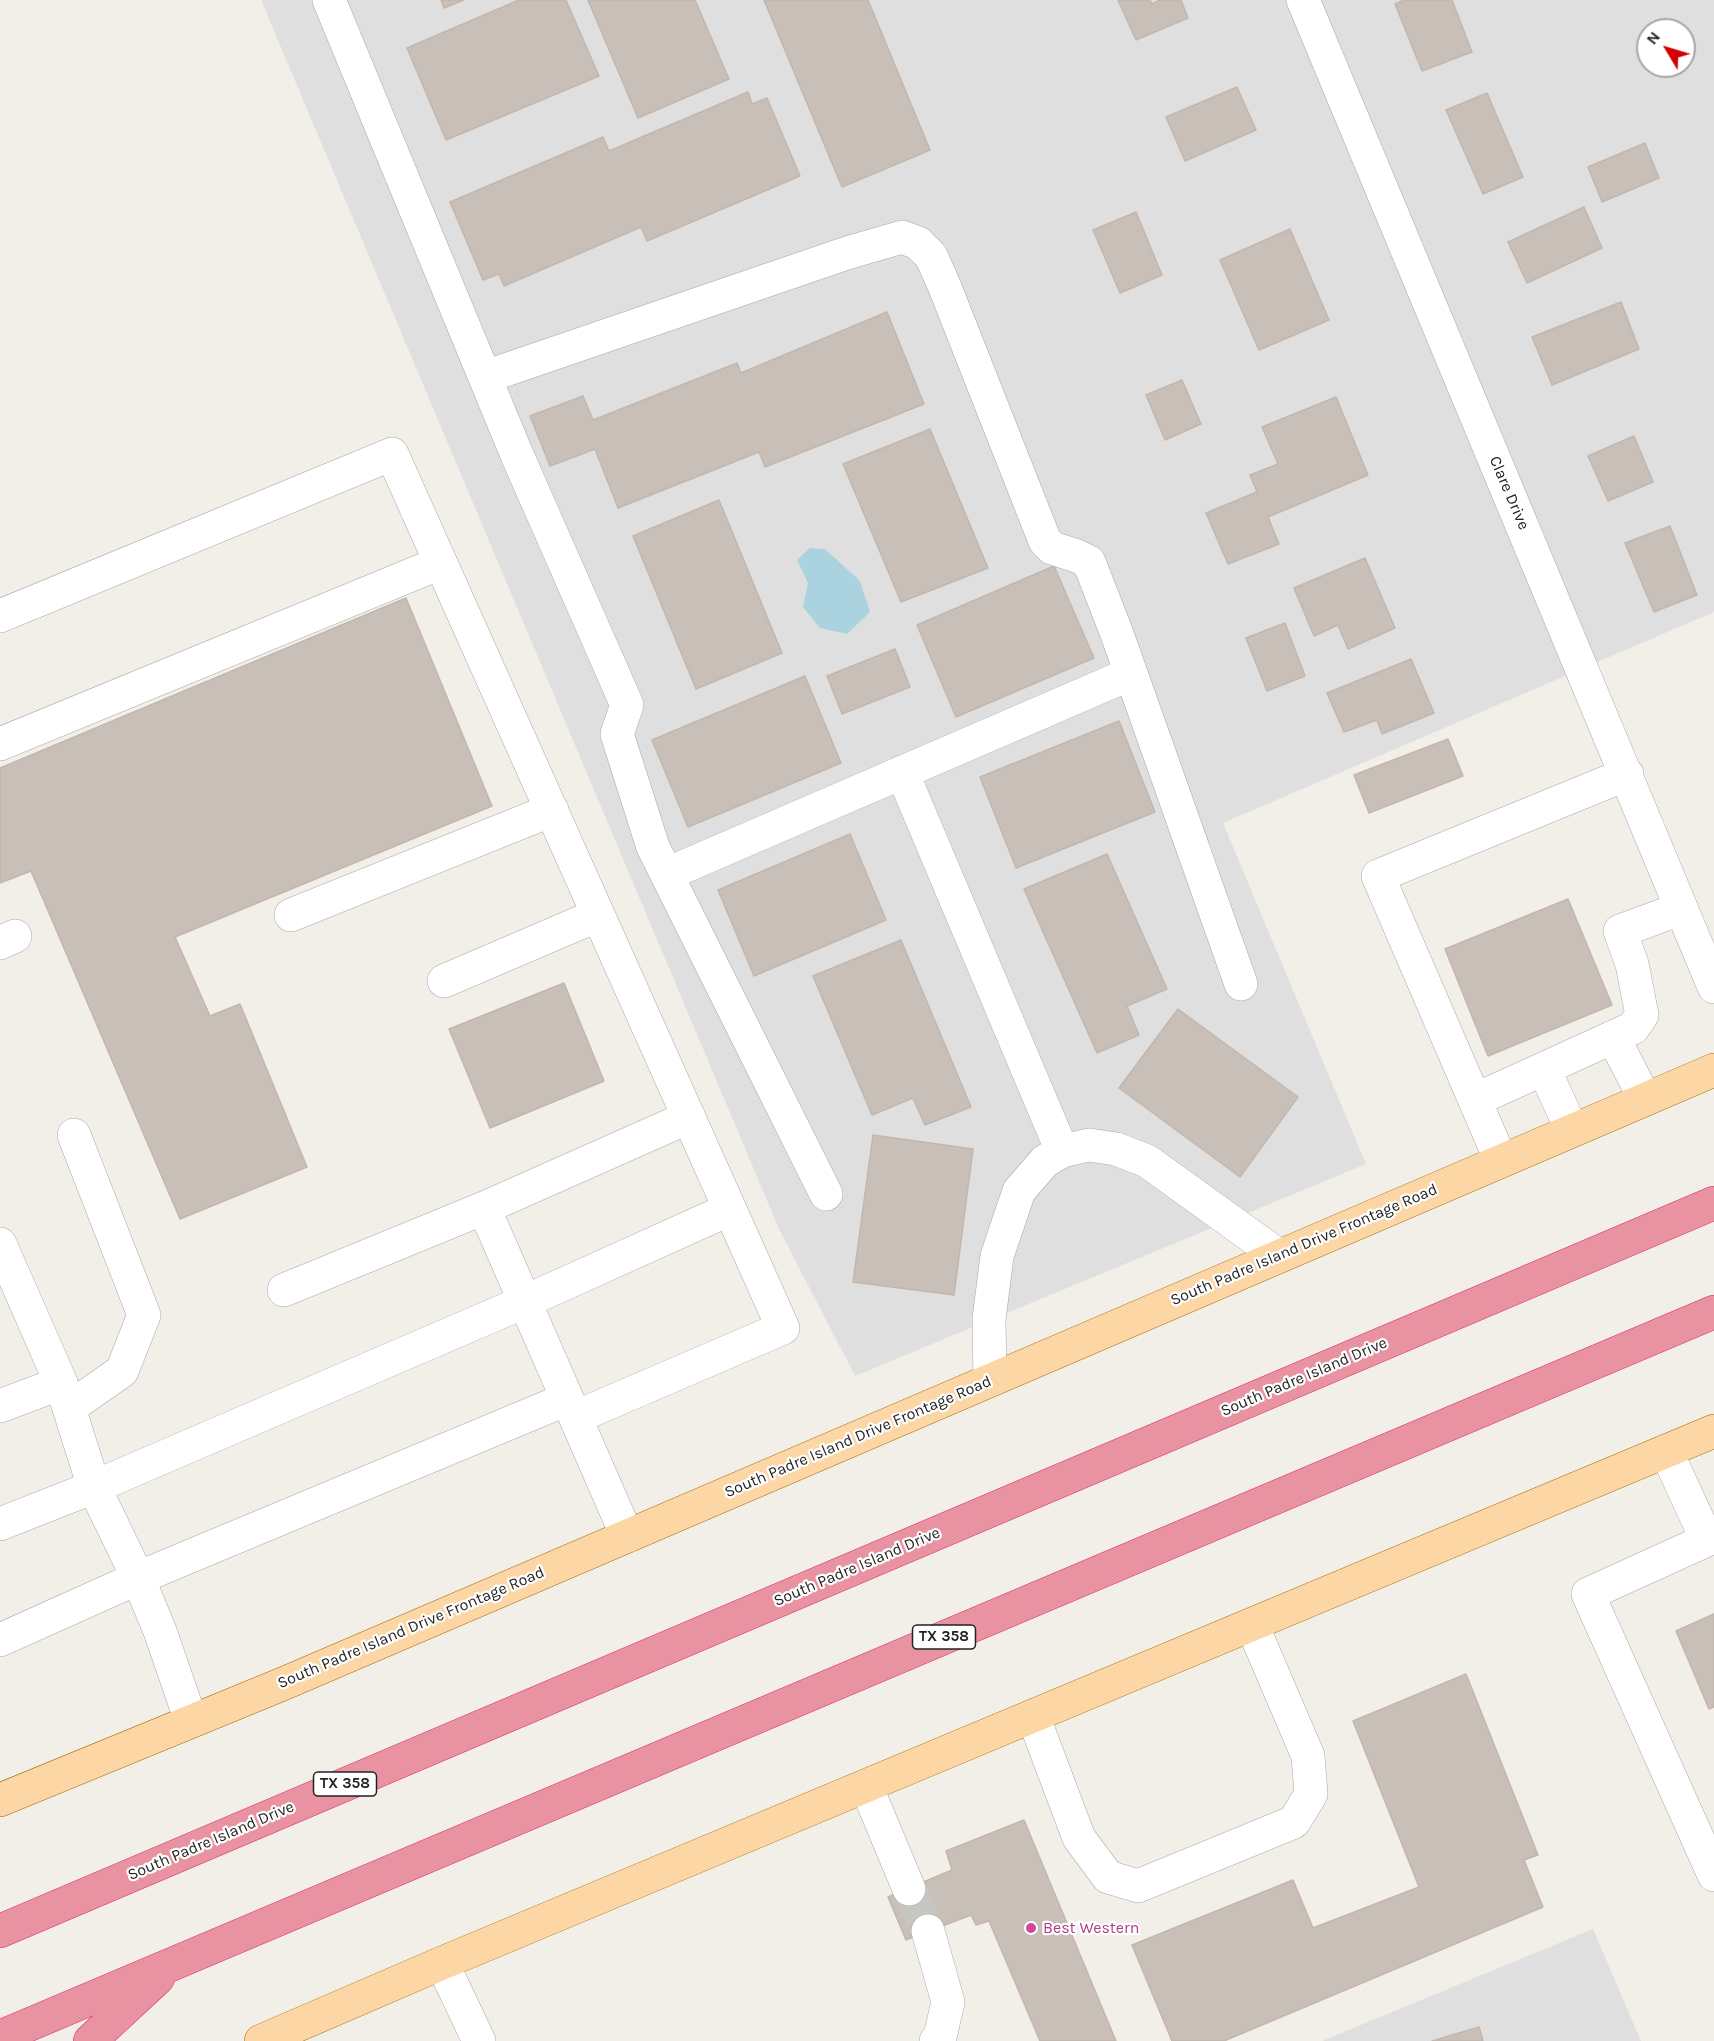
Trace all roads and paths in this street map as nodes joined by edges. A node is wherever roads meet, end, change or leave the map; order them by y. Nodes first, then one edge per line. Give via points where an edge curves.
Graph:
1 (329, 0) edge
2 (1303, 0) edge
3 (485, 377) junction
4 (440, 563) junction
5 (0, 616) edge
6 (1130, 674) junction
7 (0, 744) edge
8 (902, 772) junction
9 (1627, 774) junction
10 (552, 810) junction
11 (667, 874) junction
12 (1680, 909) junction
13 (291, 915) dead end
14 (598, 915) junction
15 (444, 981) dead end
16 (1241, 984) dead end
17 (1714, 987) edge
18 (1613, 1037) junction
19 (1544, 1069) junction
20 (1714, 1070) edge
21 (1645, 1099) junction
22 (1475, 1100) junction
23 (689, 1117) junction
24 (1572, 1130) junction
25 (74, 1135) dead end
26 (1062, 1151) junction
27 (1501, 1161) junction
28 (826, 1194) dead end
29 (1714, 1203) edge
30 (484, 1208) junction
31 (730, 1209) junction
32 (0, 1244) edge
33 (1279, 1256) junction
34 (284, 1290) dead end
35 (524, 1302) junction
36 (1714, 1312) edge
37 (990, 1380) junction
38 (65, 1395) junction
39 (0, 1406) edge
40 (572, 1408) junction
41 (1714, 1431) edge
42 (1666, 1451) junction
43 (94, 1487) junction
44 (0, 1524) edge
45 (627, 1536) junction
46 (1710, 1539) edge
47 (138, 1578) junction
48 (1252, 1625) junction
49 (0, 1640) edge
50 (1033, 1716) junction
51 (191, 1721) junction
52 (866, 1786) junction
53 (0, 1800) edge
54 (1714, 1875) edge
55 (909, 1889) tunnel mouth
56 (0, 1931) edge
57 (928, 1931) tunnel mouth
58 (175, 1962) junction
59 (442, 1964) junction
60 (0, 2037) edge
61 (90, 2041) edge
62 (261, 2041) edge
63 (479, 2041) edge
64 (936, 2041) edge

1 - 3 street
2 - 9 street, Clare Drive
3 - 6 street via 847,253 902,237 918,243 932,256 1045,541 1052,548 1089,562
3 - 11 street via 627,705 617,734 653,847
4 - 5 street via 392,454
4 - 7 street
4 - 10 street
6 - 8 street
6 - 16 street
8 - 11 street
8 - 26 street
9 - 12 street, Clare Drive
9 - 22 street via 1378,876
10 - 13 street
10 - 14 street
11 - 28 street
12 - 17 street, Clare Drive
12 - 18 street via 1620,931 1632,964 1642,1015 1633,1028
14 - 15 street
14 - 23 street
18 - 19 street
18 - 21 street
19 - 22 street
19 - 24 street
20 - 21 main road, South Padre Island Drive Frontage Road
21 - 24 main road, South Padre Island Drive Frontage Road
22 - 27 street
23 - 30 street
23 - 31 street
24 - 27 main road, South Padre Island Drive Frontage Road
25 - 38 street via 144,1315 122,1371
26 - 33 street via 1089,1145 1116,1149 1147,1161
26 - 37 street via 1045,1161 1019,1191 997,1256 989,1319
27 - 33 main road, South Padre Island Drive Frontage Road
29 - 56 highway, South Padre Island Drive / TX 358
30 - 34 street
30 - 35 street
31 - 35 street
31 - 40 street via 783,1328
32 - 38 street
33 - 37 main road, South Padre Island Drive Frontage Road
35 - 40 street
35 - 43 street
36 - 58 highway, TX 358
37 - 45 main road, South Padre Island Drive Frontage Road
38 - 39 street
38 - 43 street
40 - 45 street
40 - 47 street
41 - 42 main road
42 - 46 street
42 - 48 main road
43 - 44 street
43 - 47 street
45 - 51 main road, South Padre Island Drive Frontage Road
46 - 54 street via 1588,1594
47 - 49 street
47 - 51 street
48 - 50 main road
48 - 50 street via 1308,1756 1311,1794 1294,1822 1138,1886 1108,1877 1080,1838
50 - 52 main road
51 - 53 main road, South Padre Island Drive Frontage Road
52 - 55 street
52 - 59 main road
57 - 64 street via 948,2002
58 - 60 highway, TX 358
58 - 61 highway
59 - 62 main road
59 - 63 street

